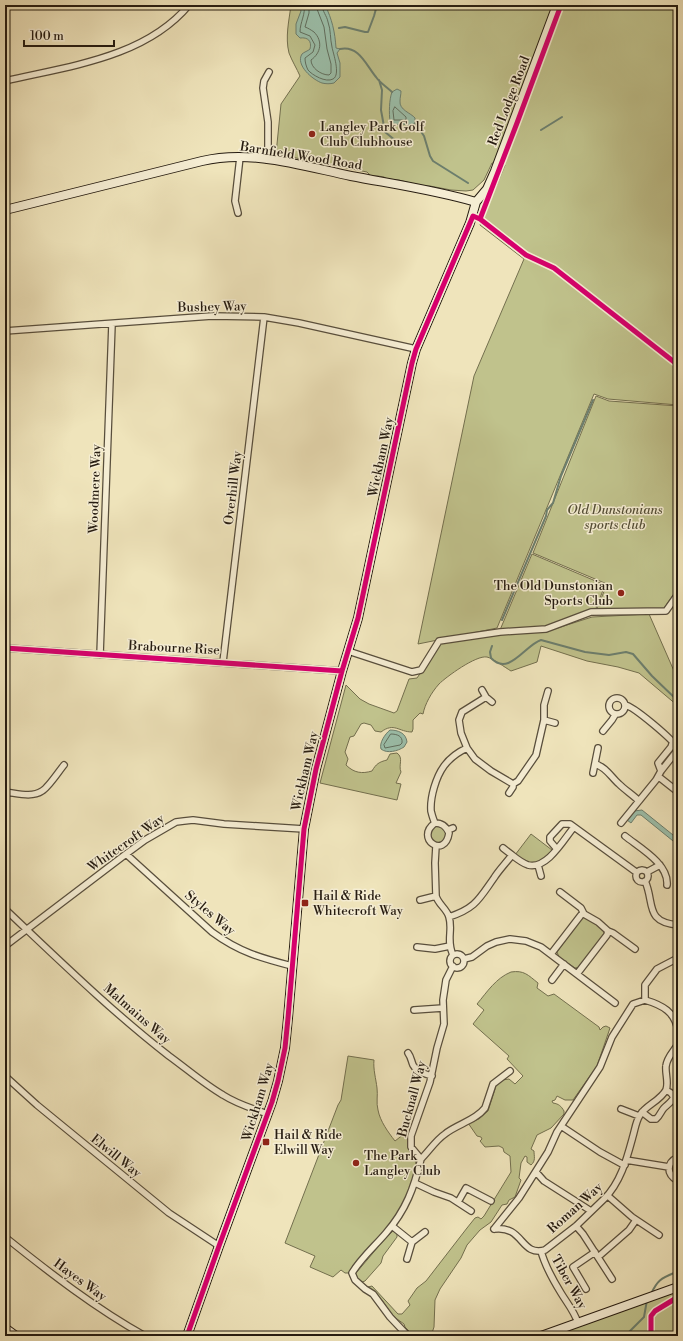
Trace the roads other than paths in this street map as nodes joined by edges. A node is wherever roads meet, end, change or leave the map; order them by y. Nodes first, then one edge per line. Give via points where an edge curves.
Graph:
1 (189, 5) edge
2 (557, 5) edge
3 (269, 72) dead end
4 (5, 81) edge
5 (240, 157) junction
6 (268, 160) junction
7 (476, 202) junction
8 (5, 210) edge
9 (238, 213) dead end
10 (264, 317) junction
11 (112, 324) junction
12 (5, 331) edge
13 (416, 349) junction
14 (678, 594) edge
15 (5, 648) edge
16 (348, 651) junction
17 (100, 655) junction
18 (223, 662) junction
19 (342, 671) junction
20 (482, 690) dead end
21 (548, 691) dead end
22 (486, 697) junction
23 (492, 702) dead end
24 (625, 705) junction
25 (615, 714) junction
26 (544, 720) junction
27 (555, 722) dead end
28 (603, 731) dead end
29 (467, 748) junction
30 (598, 748) dead end
31 (595, 764) junction
32 (64, 765) dead end
33 (593, 773) dead end
34 (659, 777) junction
35 (513, 784) junction
36 (5, 792) edge
37 (678, 792) edge
38 (509, 793) dead end
39 (639, 801) junction
40 (435, 823) junction
41 (621, 823) dead end
42 (574, 827) junction
43 (304, 829) junction
44 (625, 836) dead end
45 (436, 846) junction
46 (503, 848) dead end
47 (555, 850) junction
48 (126, 854) junction
49 (512, 855) junction
50 (538, 865) junction
51 (660, 865) junction
52 (636, 872) junction
53 (647, 872) junction
54 (541, 876) dead end
55 (645, 882) junction
56 (667, 885) dead end
57 (560, 892) dead end
58 (436, 896) junction
59 (420, 900) dead end
60 (5, 909) edge
61 (584, 914) junction
62 (449, 917) junction
63 (678, 925) edge
64 (27, 930) junction
65 (608, 931) junction
66 (5, 946) edge
67 (450, 946) junction
68 (417, 947) dead end
69 (635, 948) dead end
70 (454, 954) junction
71 (551, 954) junction
72 (678, 958) edge
73 (464, 959) junction
74 (564, 964) junction
75 (292, 966) junction
76 (453, 966) junction
77 (577, 974) junction
78 (552, 980) dead end
79 (645, 1000) junction
80 (615, 1003) dead end
81 (443, 1008) junction
82 (414, 1010) dead end
83 (678, 1032) edge
84 (678, 1044) edge
85 (408, 1053) dead end
86 (510, 1071) dead end
87 (5, 1076) edge
88 (432, 1076) junction
89 (666, 1090) junction
90 (621, 1109) dead end
91 (268, 1114) junction
92 (640, 1114) junction
93 (561, 1126) junction
94 (678, 1157) edge
95 (421, 1159) junction
96 (626, 1162) junction
97 (669, 1167) junction
98 (536, 1172) junction
99 (678, 1181) edge
100 (415, 1183) junction
101 (608, 1196) junction
102 (491, 1201) dead end
103 (458, 1202) junction
104 (471, 1211) dead end
105 (591, 1211) junction
106 (636, 1220) junction
107 (392, 1226) junction
108 (576, 1226) junction
109 (425, 1232) dead end
110 (659, 1235) dead end
111 (5, 1237) edge
112 (412, 1242) junction
113 (219, 1246) junction
114 (541, 1251) junction
115 (596, 1254) junction
116 (407, 1259) dead end
117 (612, 1279) dead end
118 (678, 1287) edge
119 (586, 1290) dead end
120 (578, 1323) junction
121 (145, 1336) edge
122 (188, 1336) edge
123 (408, 1336) edge
124 (541, 1336) edge

1 - 4 street via 155,35 124,50
2 - 7 street, Red Lodge Road via 495,171
3 - 6 street via 263,88 268,116
5 - 6 street, Barnfield Wood Road
5 - 8 street, Barnfield Wood Road via 212,159
5 - 9 street via 235,201
6 - 7 street, Barnfield Wood Road
7 - 13 street, Wickham Way via 470,223
10 - 11 street, Bushey Way via 212,316
10 - 13 street, Bushey Way
10 - 18 street, Overhill Way
11 - 12 street, Bushey Way
11 - 17 street, Woodmere Way
13 - 16 street, Wickham Way via 358,618
14 - 16 street via 666,611 591,612 546,629 500,632 439,641 420,670 412,672
15 - 17 street, Brabourne Rise
16 - 19 street, Wickham Way
17 - 18 street, Brabourne Rise
18 - 19 street, Brabourne Rise
19 - 43 street, Wickham Way via 316,769
20 - 22 street
21 - 26 street via 544,705
22 - 23 street
22 - 29 street via 463,710 459,716 459,726
24 - 25 street via 623,712
24 - 25 street via 619,699 611,700 609,709
24 - 34 street via 672,741 671,747 658,763 661,770
25 - 28 street
26 - 27 street
26 - 35 street via 534,758 518,781
29 - 35 street via 480,764
29 - 40 street via 451,758 440,772 431,806
30 - 31 street
31 - 33 street
31 - 39 street via 607,771
32 - 36 street via 42,791 27,795
34 - 37 street
34 - 39 street
35 - 38 street
39 - 41 street
40 - 45 street via 428,835 430,842
40 - 45 street via 451,829 446,840
42 - 47 street
42 - 47 street via 567,823 559,826 550,839
42 - 52 street
43 - 48 street, Whitecroft Way via 193,820 176,822
43 - 75 street, Wickham Way
44 - 51 street
45 - 58 street
46 - 49 street
47 - 50 street
48 - 64 street, Whitecroft Way
48 - 75 street, Styles Way via 225,942 253,956
49 - 50 street via 527,865
49 - 62 street via 478,900 463,912
50 - 54 street
51 - 53 street
51 - 56 street via 666,875
52 - 53 street
52 - 55 street via 635,877 638,881
53 - 55 street via 648,878
55 - 63 street via 654,914 664,922
57 - 61 street via 581,908
58 - 59 street
58 - 62 street
60 - 64 street, Malmains Way
61 - 65 street
61 - 71 street
62 - 67 street
64 - 66 street, Whitecroft Way
64 - 91 street, Malmains Way via 148,1039 206,1085 224,1096
65 - 69 street
65 - 77 street
67 - 68 street via 435,949
67 - 70 street
70 - 73 street via 460,954
70 - 76 street, Bucknall Way via 450,961
71 - 73 street via 530,942 510,939 491,944 472,957
71 - 74 street
72 - 79 street via 657,969 645,985
73 - 76 street via 461,967
74 - 77 street
74 - 78 street
75 - 91 street, Wickham Way via 285,1048
76 - 81 street, Bucknall Way via 446,980
77 - 80 street
79 - 83 street via 672,1015
79 - 93 street via 633,1004 612,1037 600,1067
81 - 82 street
81 - 88 street, Bucknall Way via 444,1024
84 - 89 street via 667,1062
85 - 88 street via 417,1070
86 - 95 street via 493,1084 482,1111 445,1134
87 - 113 street, Elwill Way via 37,1106 169,1213
88 - 95 street, Bucknall Way via 411,1141 412,1149
89 - 92 street
89 - 92 street via 673,1095 673,1100 659,1117 651,1119
90 - 92 street
91 - 113 street, Wickham Way
92 - 96 street, Roman Way
93 - 96 street via 600,1152 622,1164
93 - 98 street
94 - 97 street
95 - 100 street
96 - 97 street
96 - 101 street, Roman Way
97 - 99 street via 673,1178
98 - 105 street via 544,1181
98 - 114 street via 494,1229 510,1230 528,1248
100 - 103 street
100 - 107 street
101 - 105 street, Roman Way
101 - 106 street
102 - 103 street via 466,1188
103 - 104 street
105 - 108 street, Roman Way
106 - 110 street
106 - 115 street via 629,1230
107 - 112 street
107 - 123 street via 352,1274 363,1288 378,1298 390,1317
108 - 114 street, Roman Way
108 - 115 street
109 - 112 street
111 - 121 street, Hayes Way via 105,1312
112 - 116 street
113 - 122 street, Wickham Way
114 - 120 street, Tiber Way via 549,1272 574,1311
115 - 117 street
115 - 119 street via 573,1267
118 - 120 street
120 - 124 street

